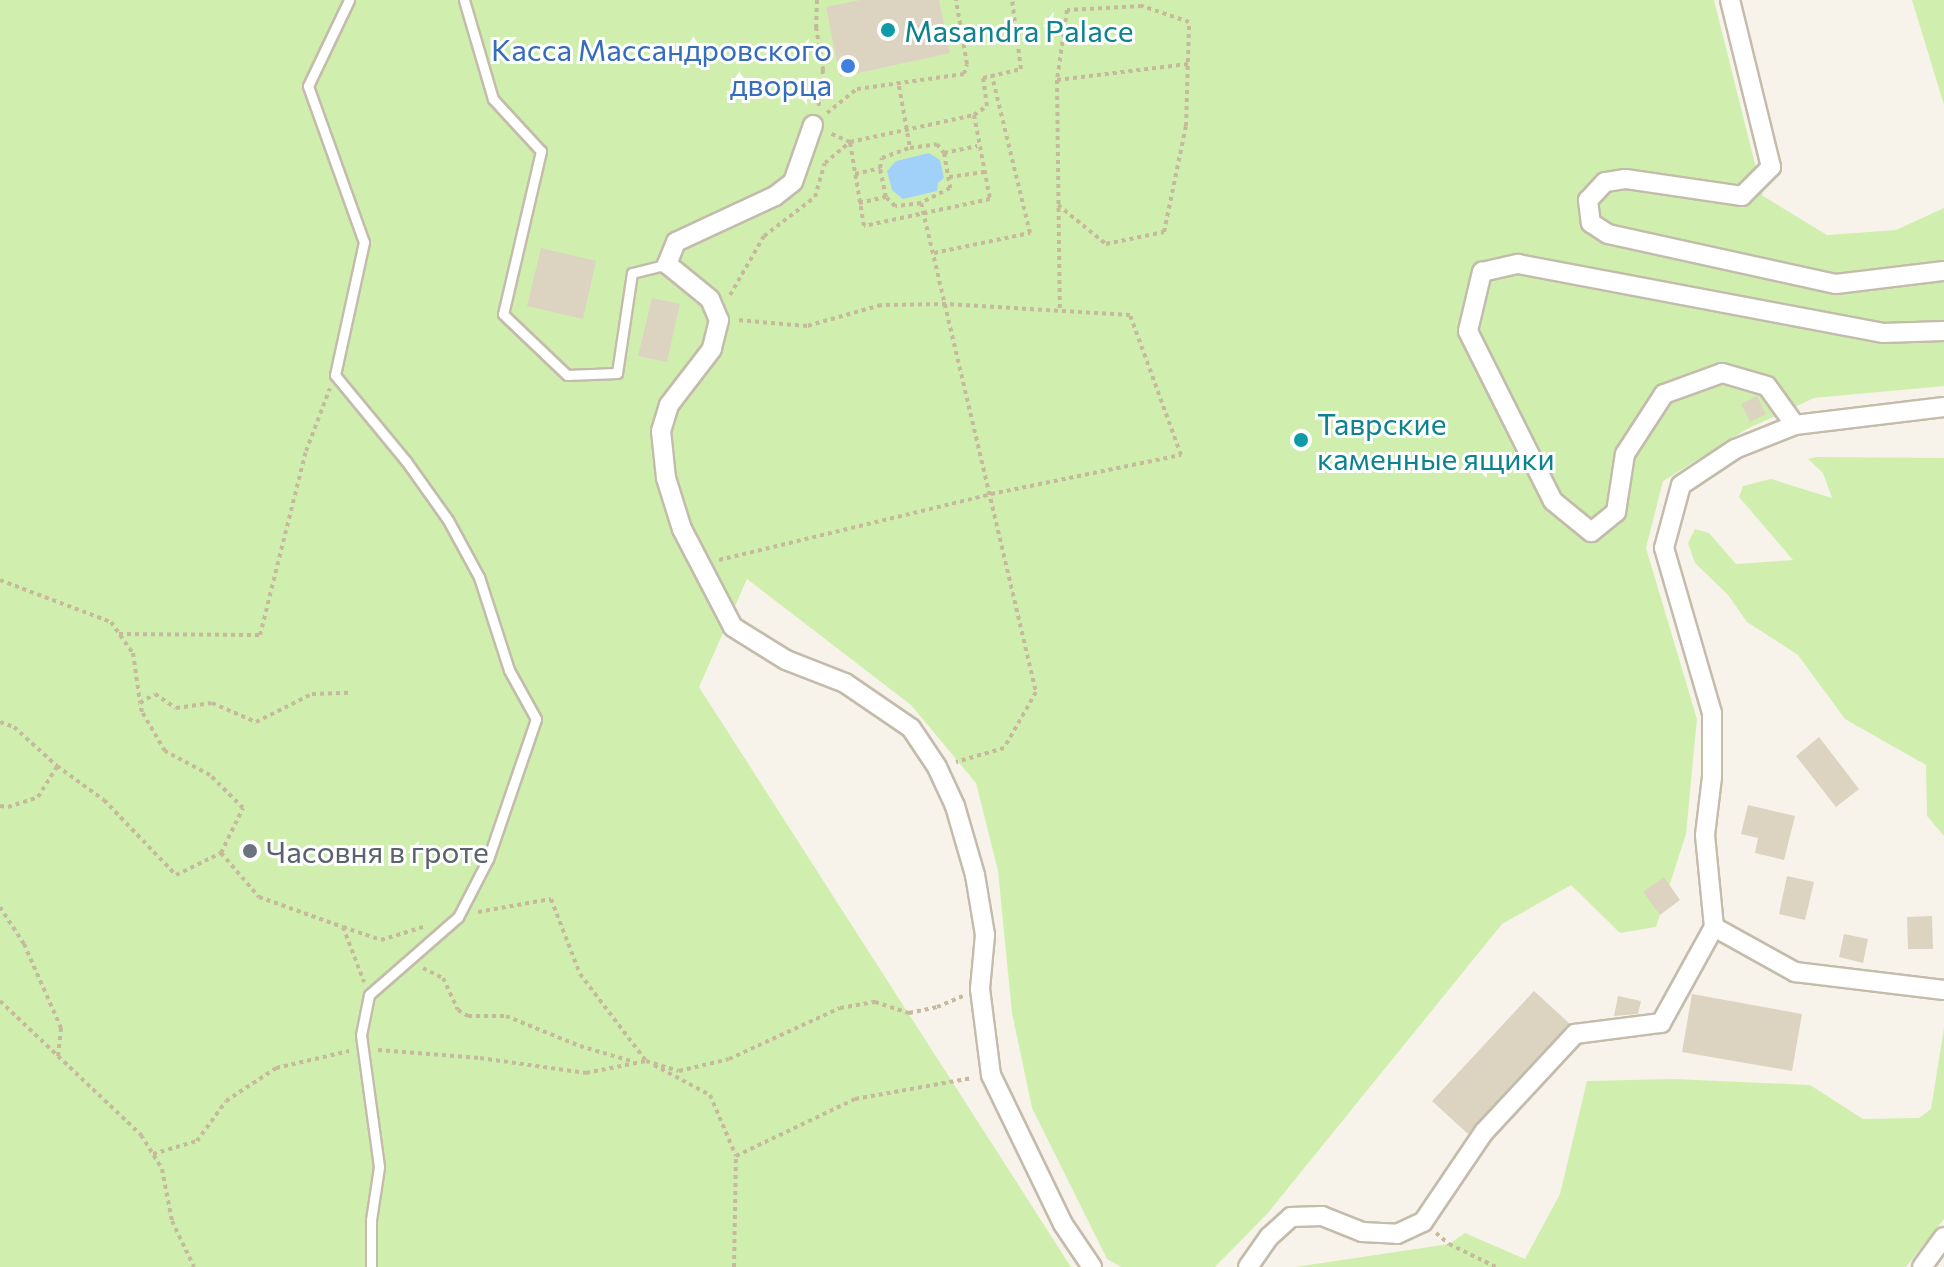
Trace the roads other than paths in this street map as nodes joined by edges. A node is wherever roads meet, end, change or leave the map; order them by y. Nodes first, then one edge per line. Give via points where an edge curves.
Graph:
1 (349, 0) edge
2 (464, 0) edge
3 (1730, 0) edge
4 (813, 125) road end
5 (667, 264) junction
6 (1944, 271) edge
7 (1944, 331) edge
8 (1944, 407) edge
9 (1795, 425) junction
10 (1714, 927) junction
11 (1944, 990) edge
12 (1944, 1237) edge
13 (371, 1267) edge
14 (1092, 1267) edge
15 (1248, 1267) edge
16 (1922, 1267) edge

1 - 13 lane via 308,86 364,242 335,375 448,520 479,577 509,670 536,719 488,859 458,917 369,995 361,1035 379,1167
2 - 5 lane via 493,99 541,151 503,314 567,375 617,373 632,273
3 - 6 street via 1771,167 1742,196 1625,179 1605,182 1588,200 1591,223 1608,234 1836,284
4 - 5 street via 793,182 775,196 676,242
5 - 14 street via 710,299 719,320 712,349 669,405 661,431 666,478 682,529 733,627 786,660 845,683 911,728 937,767 955,806 975,875 985,935 980,989 991,1075 1063,1224
7 - 9 street via 1883,333 1518,264 1482,272 1468,331 1553,501 1591,532 1616,512 1625,454 1664,394 1722,373 1767,386
8 - 9 street
9 - 10 street via 1735,449 1681,485 1664,548 1712,713 1705,835
10 - 11 street via 1795,972
10 - 15 street via 1661,1023 1575,1034 1484,1132 1423,1222 1397,1234 1362,1232 1322,1216 1291,1217
12 - 16 street

